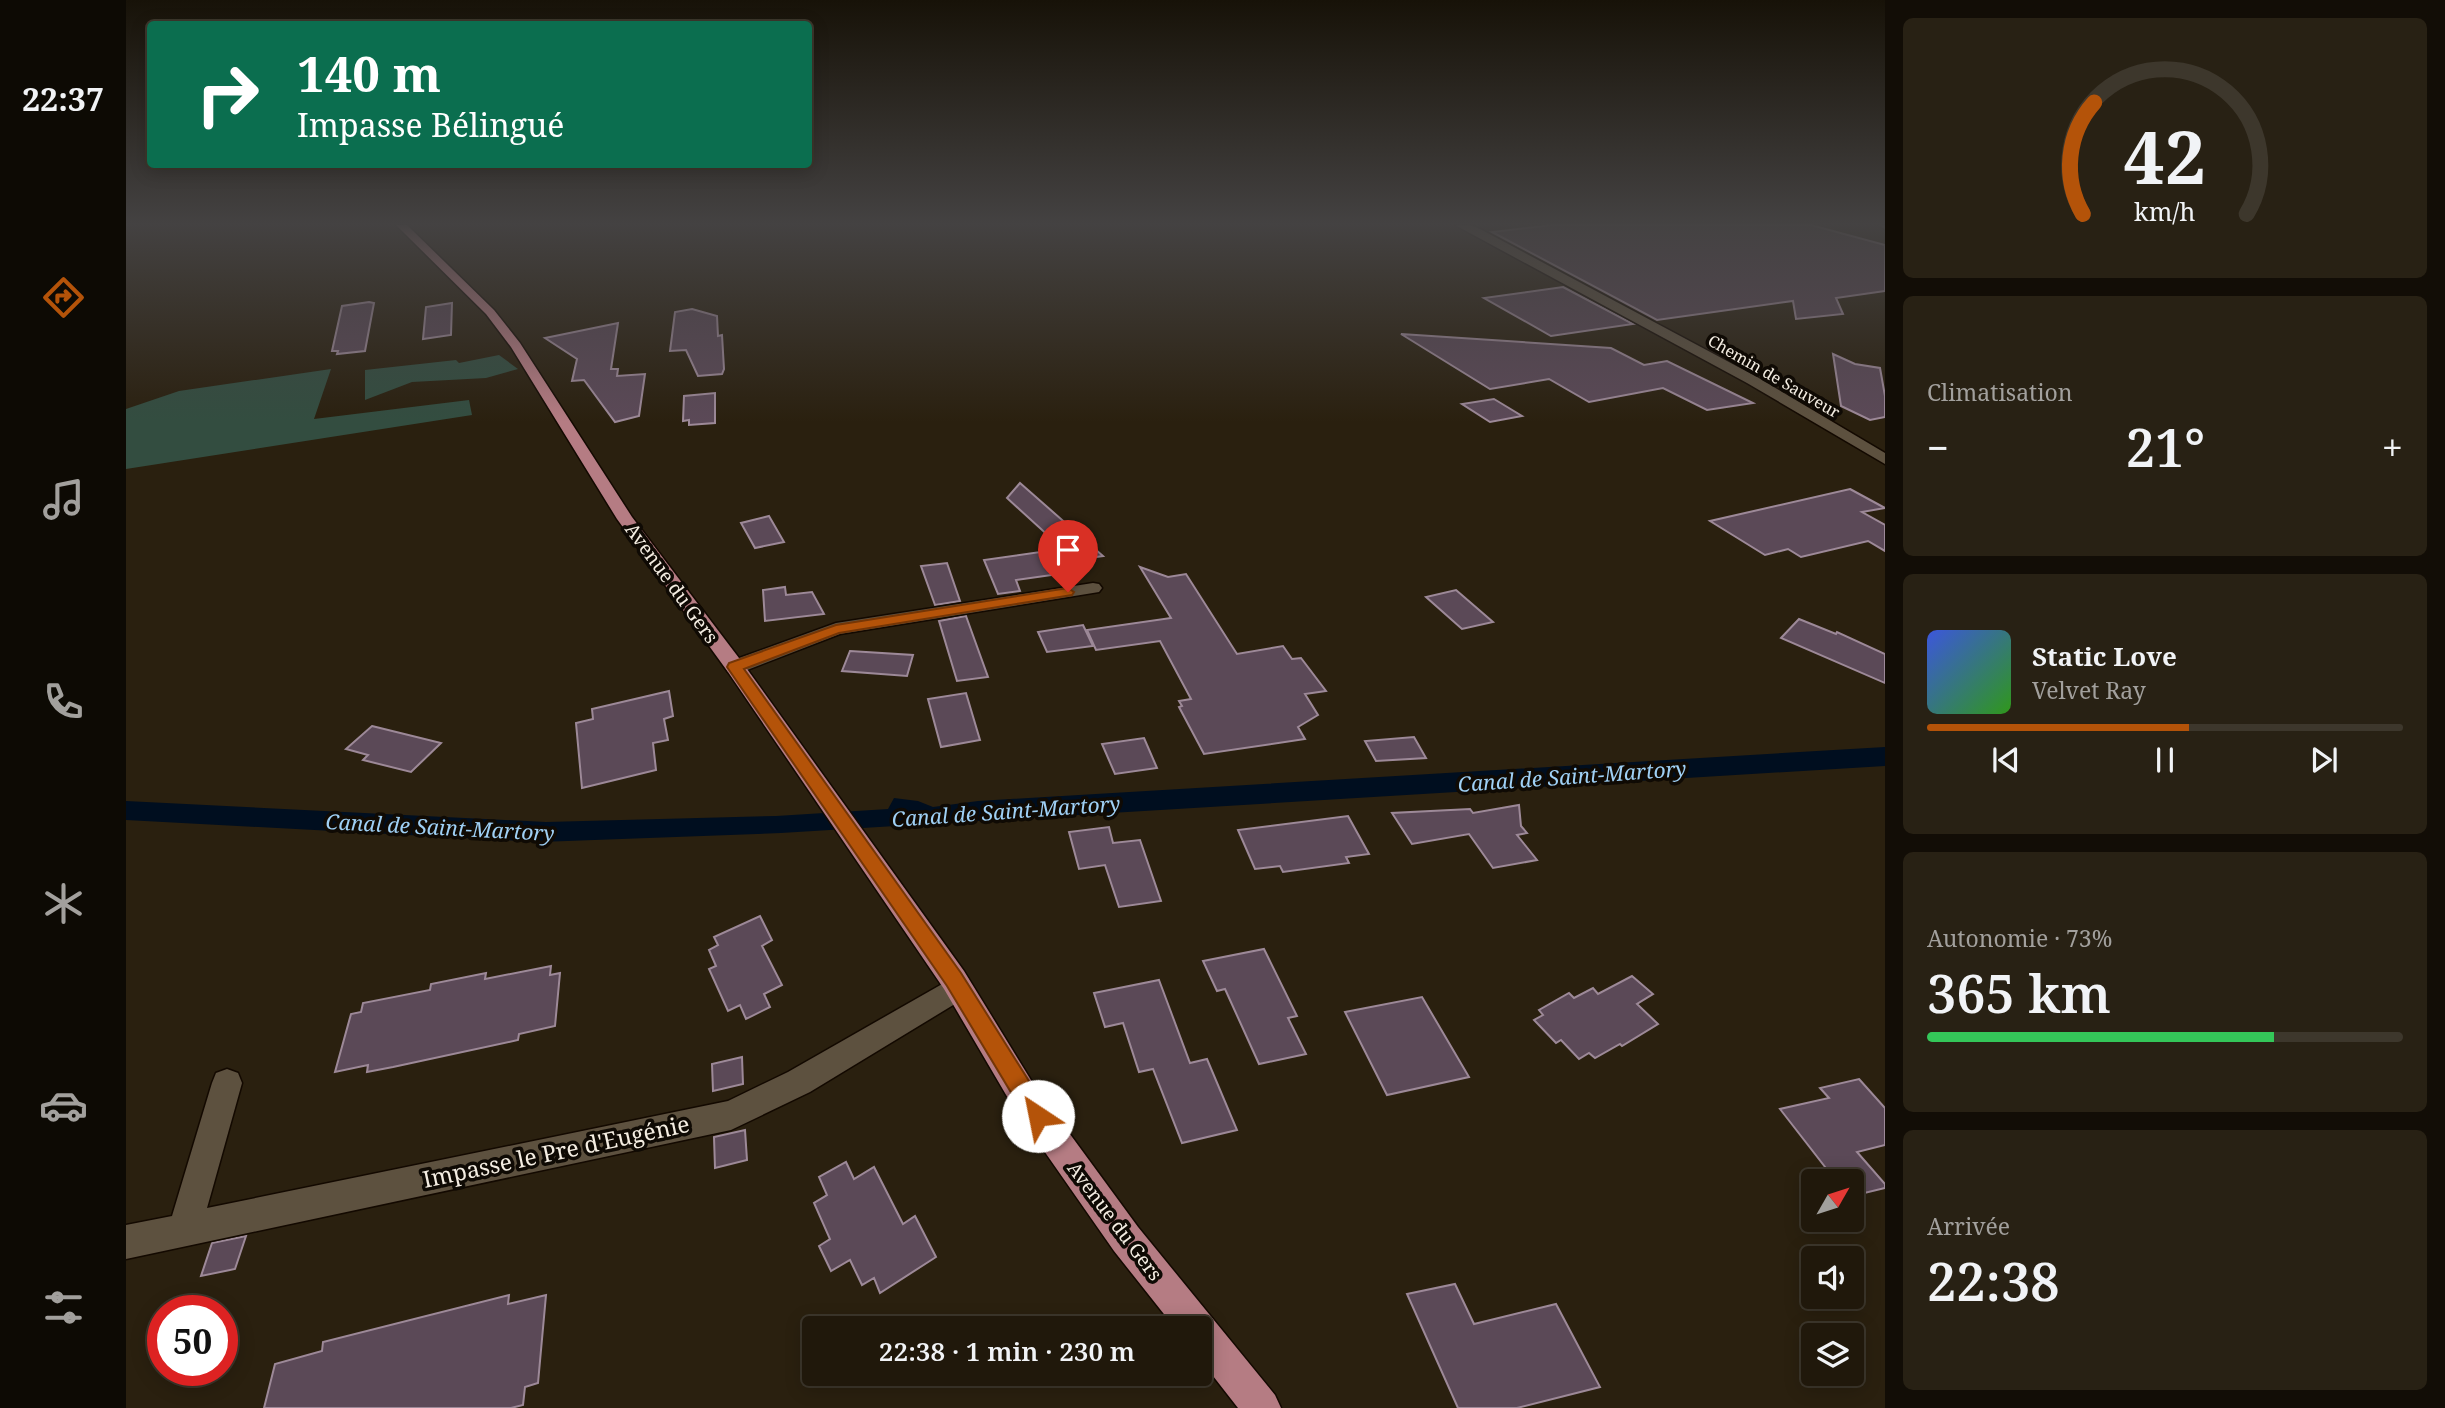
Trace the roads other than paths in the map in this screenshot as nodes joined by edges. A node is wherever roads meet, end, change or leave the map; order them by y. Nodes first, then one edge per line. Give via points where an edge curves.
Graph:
1 (468, 291) edge
2 (1590, 291) edge
3 (1885, 459) edge
4 (1093, 588) dead end
5 (735, 667) junction
6 (958, 987) junction
7 (227, 1083) dead end
8 (185, 1229) junction
9 (126, 1242) edge
10 (1188, 1316) edge
11 (1212, 1346) edge
12 (1262, 1408) edge

1 - 5 main road, Avenue du Gers via 490,312 625,519
2 - 3 street, Chemin de Sauveur
4 - 5 street via 836,629
5 - 6 main road, Avenue du Gers
6 - 8 street, Impasse le Pre d'Eugénie via 799,1082 731,1115
6 - 10 main road, Avenue du Gers via 1023,1095
7 - 8 street
8 - 9 street, Impasse le Pre d'Eugénie
11 - 12 main road, Avenue du Gers

